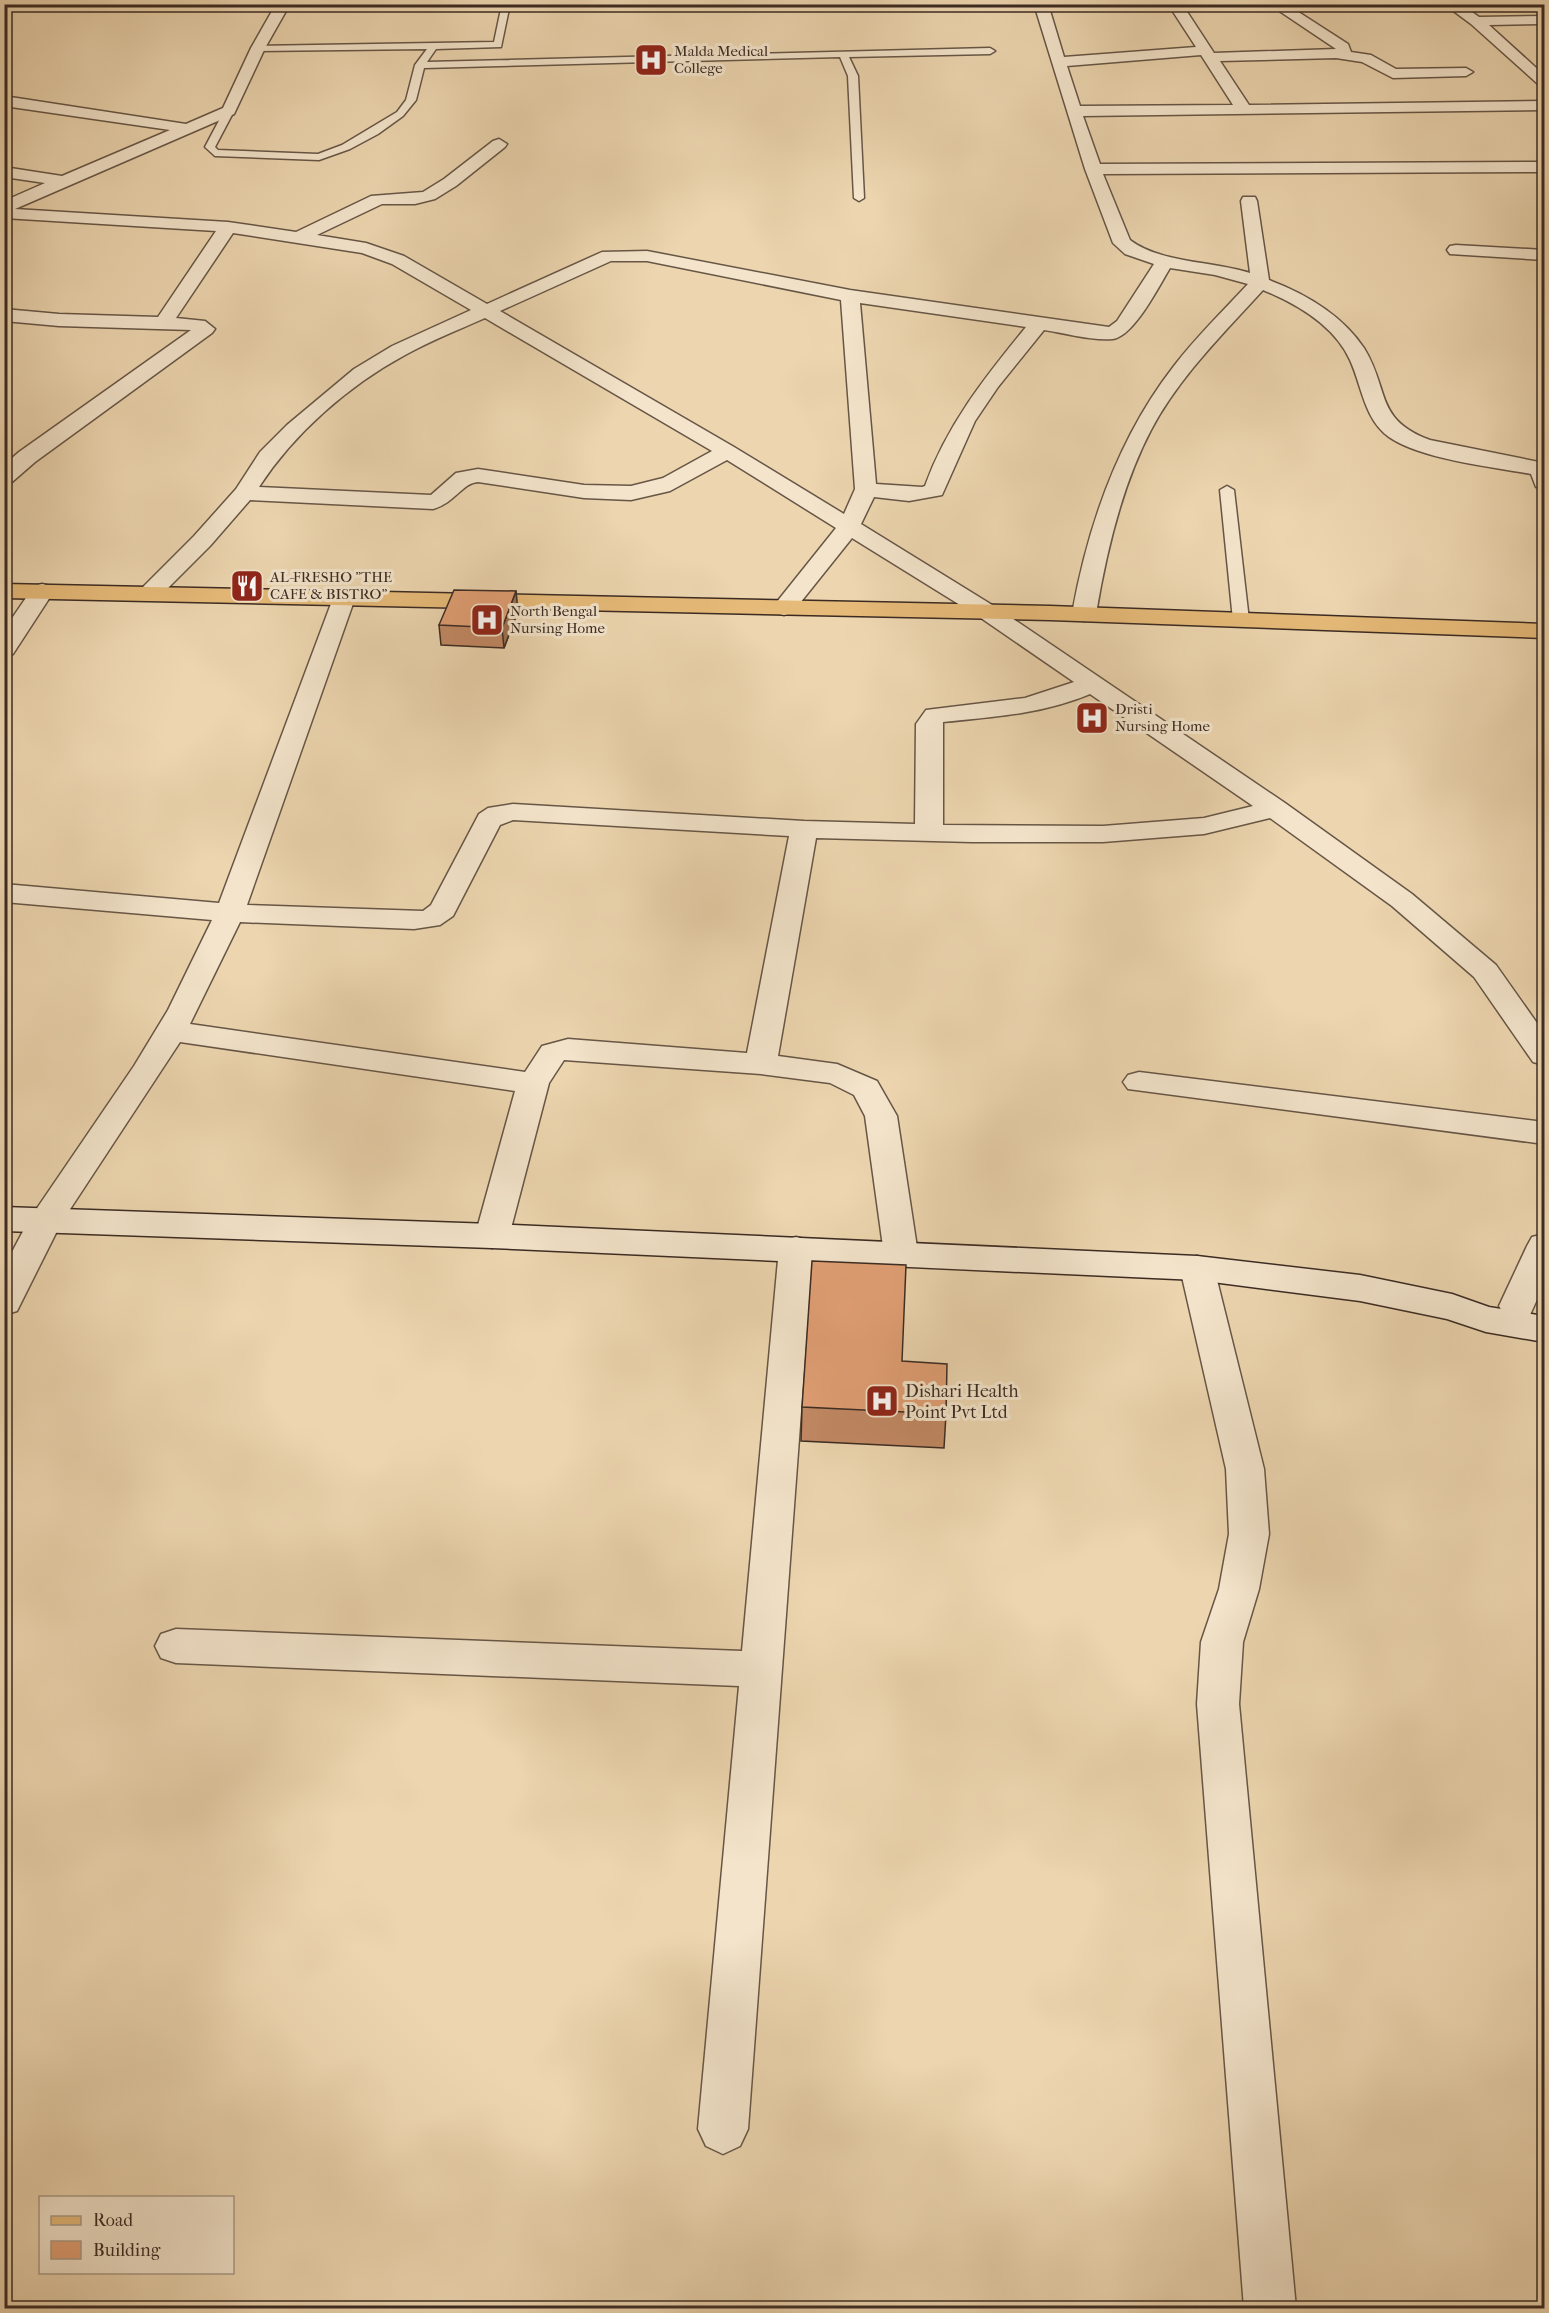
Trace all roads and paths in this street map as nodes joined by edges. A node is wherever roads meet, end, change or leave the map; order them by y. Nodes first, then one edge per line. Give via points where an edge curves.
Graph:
1 (283, 4) edge
2 (506, 4) edge
3 (1041, 4) edge
4 (1175, 4) edge
5 (1276, 4) edge
6 (1451, 4) edge
7 (1545, 20) edge
8 (1476, 21) junction
9 (498, 45) junction
10 (433, 46) junction
11 (258, 48) junction
12 (990, 51) dead end
13 (843, 53) junction
14 (1209, 54) junction
15 (1336, 54) junction
16 (497, 62) junction
17 (1058, 62) junction
18 (420, 64) junction
19 (1466, 72) dead end
20 (1545, 82) edge
21 (4, 101) edge
22 (1545, 105) edge
23 (1244, 110) junction
24 (229, 111) junction
25 (1076, 111) junction
26 (185, 128) junction
27 (499, 144) dead end
28 (1545, 166) edge
29 (1093, 169) junction
30 (4, 172) edge
31 (62, 182) junction
32 (860, 198) dead end
33 (13, 199) edge
34 (1249, 201) dead end
35 (4, 207) edge
36 (4, 213) edge
37 (228, 227) junction
38 (300, 237) junction
39 (1456, 250) dead end
40 (1545, 255) edge
41 (1166, 260) junction
42 (1260, 282) junction
43 (850, 296) junction
44 (485, 312) junction
45 (4, 315) edge
46 (163, 323) junction
47 (1039, 324) junction
48 (727, 451) junction
49 (1544, 474) edge
50 (4, 477) edge
51 (866, 489) junction
52 (1227, 490) dead end
53 (244, 493) junction
54 (849, 527) junction
55 (4, 591) edge
56 (42, 591) junction
57 (150, 593) junction
58 (343, 598) junction
59 (784, 608) junction
60 (989, 613) junction
61 (1084, 614) junction
62 (1240, 620) junction
63 (1545, 631) edge
64 (4, 649) edge
65 (1091, 684) junction
66 (1275, 809) junction
67 (804, 829) junction
68 (929, 833) junction
69 (4, 893) edge
70 (230, 913) junction
71 (170, 1031) junction
72 (1545, 1055) edge
73 (761, 1064) junction
74 (533, 1083) junction
75 (1139, 1083) dead end
76 (1545, 1133) edge
77 (4, 1219) edge
78 (46, 1220) junction
79 (492, 1236) junction
80 (1545, 1246) edge
81 (796, 1249) junction
82 (901, 1254) junction
83 (1197, 1268) junction
84 (4, 1302) edge
85 (1452, 1307) junction
86 (1531, 1307) edge
87 (1545, 1329) edge
88 (176, 1646) dead end
89 (761, 1669) junction
90 (723, 2129) dead end
91 (1270, 2308) edge

1 - 11 street
2 - 9 lane
3 - 17 street
4 - 14 street
5 - 15 street via 1343,47 1344,51
6 - 8 street
7 - 8 street
8 - 20 street
9 - 10 lane
9 - 16 lane
10 - 11 lane
10 - 18 lane
11 - 24 street
12 - 13 lane
13 - 16 lane
13 - 32 lane via 854,76
14 - 15 street
14 - 17 street
14 - 23 street
15 - 19 street via 1366,58 1393,74
16 - 18 lane
17 - 25 street
18 - 24 lane via 411,100 400,114 346,147 319,157 215,153 210,147
21 - 26 street
22 - 23 street
23 - 25 street
24 - 26 street
25 - 29 street
26 - 31 street
27 - 38 street via 435,192 377,200
28 - 29 street
29 - 41 street via 1122,243 1129,250
30 - 31 street
31 - 33 street
33 - 35 street
34 - 42 street
36 - 37 street
37 - 38 street
37 - 46 street
38 - 44 street via 382,253
39 - 40 street
41 - 42 street
41 - 47 street via 1124,325 1113,333
42 - 49 street via 1301,301 1336,326 1360,358 1378,413 1397,434 1433,447
42 - 61 street via 1181,370 1141,430 1113,497 1091,572
43 - 44 street via 647,256 619,254
43 - 47 street
43 - 51 street
44 - 48 street
44 - 53 street via 399,350 361,373 294,429 268,456
45 - 46 street
46 - 50 street via 205,329
47 - 51 street via 961,424 934,490 916,495
48 - 53 street via 662,486 641,492 589,492 479,476 461,479 433,502
48 - 54 street
51 - 54 street
52 - 62 lane
53 - 57 street
54 - 59 street
54 - 60 street
55 - 56 main road
56 - 57 main road
56 - 64 street
57 - 58 main road
58 - 59 main road
58 - 70 street
59 - 60 main road
60 - 61 main road
60 - 65 street
61 - 62 main road
62 - 63 main road
65 - 66 street
65 - 68 street via 1026,706 935,715 929,724
66 - 68 street via 1204,826 1102,834
66 - 72 street via 1402,900 1485,971
67 - 68 street
67 - 70 street via 498,814 481,831 443,910 430,919
67 - 73 street
69 - 70 street
70 - 71 street
71 - 74 street
71 - 78 street
73 - 74 street via 567,1049 553,1053
73 - 82 street via 837,1074 866,1088 881,1116
74 - 79 street
75 - 76 street
77 - 78 street
78 - 79 street
78 - 84 street
79 - 81 street
80 - 86 street
81 - 82 street
81 - 89 street
82 - 83 street
83 - 85 street via 1360,1288
83 - 91 street via 1245,1469 1249,1534 1239,1589 1222,1642 1218,1704
85 - 86 street via 1482,1303
85 - 87 street via 1486,1319
88 - 89 street
89 - 90 street

